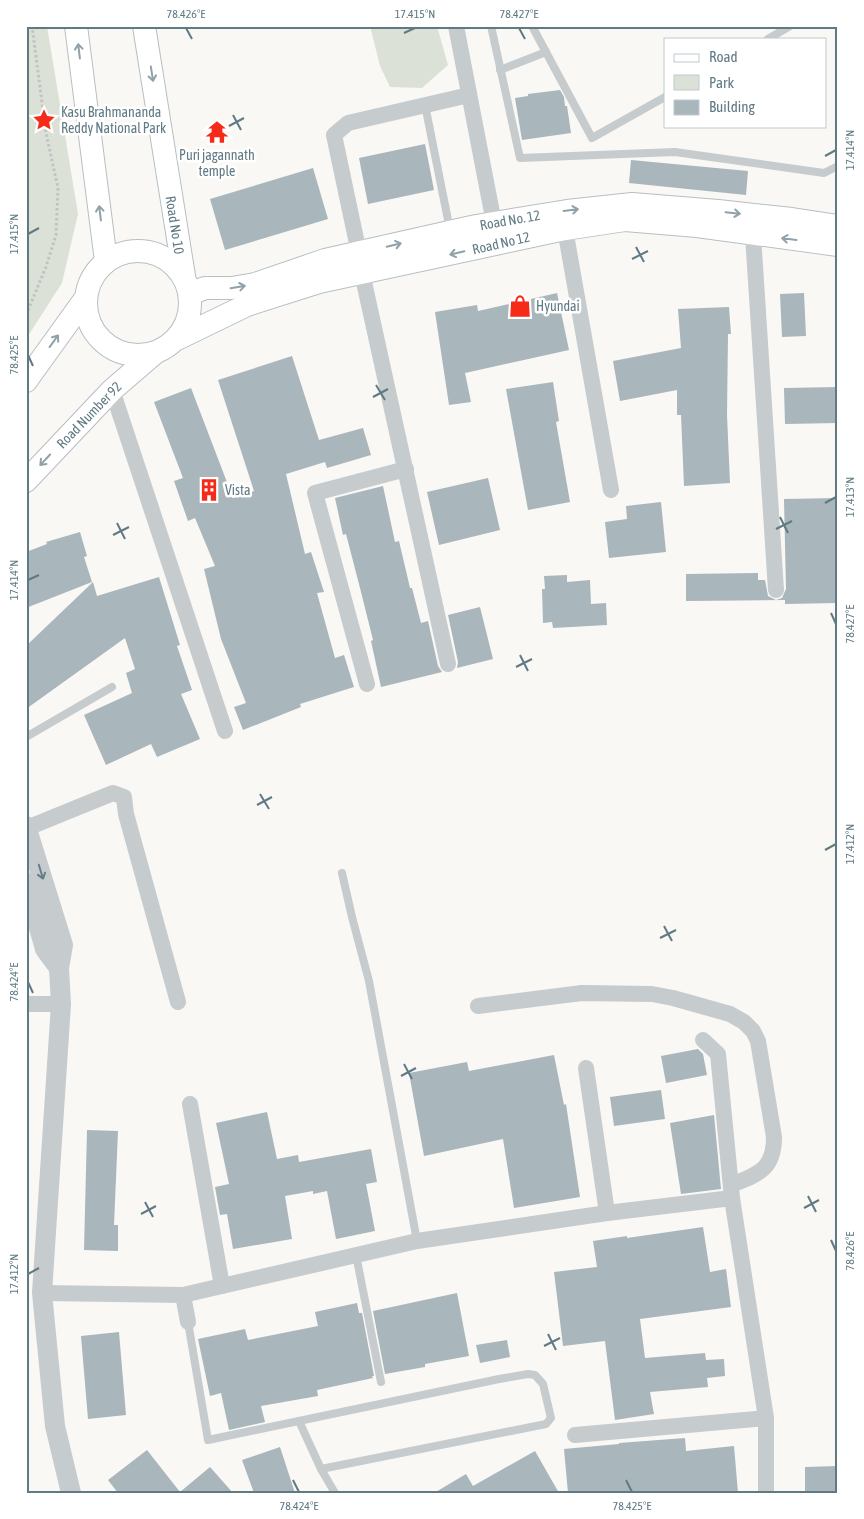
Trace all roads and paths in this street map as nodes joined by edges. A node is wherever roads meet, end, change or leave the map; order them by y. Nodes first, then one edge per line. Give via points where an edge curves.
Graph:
1 (32, 26) edge
2 (76, 26) edge
3 (144, 26) edge
4 (456, 26) edge
5 (491, 26) edge
6 (532, 26) edge
7 (790, 26) edge
8 (770, 38) edge
9 (546, 52) junction
10 (500, 70) junction
11 (469, 95) junction
12 (664, 98) edge
13 (425, 105) junction
14 (838, 166) edge
15 (494, 223) junction
16 (838, 226) edge
17 (565, 229) junction
18 (450, 232) junction
19 (753, 235) junction
20 (838, 245) edge
21 (106, 261) junction
22 (360, 263) junction
23 (187, 285) junction
24 (85, 298) junction
25 (26, 315) edge
26 (177, 339) junction
27 (155, 353) junction
28 (26, 381) edge
29 (112, 390) junction
30 (406, 469) junction
31 (26, 481) edge
32 (611, 490) dead end
33 (776, 590) dead end
34 (448, 664) dead end
35 (367, 684) dead end
36 (112, 687) dead end
37 (225, 731) dead end
38 (26, 737) edge
39 (27, 827) edge
40 (342, 873) dead end
41 (26, 882) edge
42 (60, 968) junction
43 (178, 1002) dead end
44 (26, 1004) edge
45 (61, 1004) junction
46 (478, 1006) dead end
47 (703, 1040) dead end
48 (586, 1068) dead end
49 (190, 1104) dead end
50 (731, 1191) junction
51 (606, 1213) junction
52 (416, 1241) junction
53 (356, 1255) junction
54 (222, 1286) junction
55 (42, 1293) junction
56 (183, 1295) junction
57 (188, 1322) joint
58 (381, 1382) dead end
59 (766, 1418) junction
60 (299, 1421) junction
61 (575, 1435) dead end
62 (321, 1469) junction
63 (71, 1493) edge
64 (335, 1493) edge
65 (766, 1493) edge

1 - 25 path via 46,133 58,188 56,235
21 -> 2 main road
3 -> 23 main road, Road No 10
4 - 11 street
5 - 10 lane
6 - 9 lane
7 - 8 lane
9 - 10 lane
9 - 12 lane via 592,138
10 - 14 lane via 520,158 675,152 824,173
11 - 13 street
11 - 15 street
13 - 18 lane
13 - 22 street via 348,123 334,135
15 -> 16 main road, Road No. 12 via 632,204
15 - 18 main road, Road No. 12
17 - 19 main road, Road No 12 via 626,220
17 -> 22 main road, Road No 12
17 - 32 street
22 -> 18 main road, Road No. 12
20 -> 19 main road, Road No 12
19 - 33 street
21 - 23 main road via 122,253 140,250 157,254 172,262
21 - 24 main road via 92,278
23 -> 22 main road, Road No. 12 via 232,288 254,284 325,260
22 - 26 main road, Road No 12 via 319,282 247,305
22 - 30 street
23 - 26 main road via 189,318
24 - 27 main road via 86,316 93,332 105,345 129,355
28 -> 24 main road
26 - 27 main road
27 - 29 main road, Road Number 92
29 -> 31 main road, Road Number 92
29 - 37 street
30 - 34 street
30 - 35 street via 315,493
36 - 38 lane
39 -> 42 street via 63,945
39 - 43 street via 113,793 124,797
40 - 52 lane via 369,981
41 - 42 street via 45,949
42 - 45 street
44 - 45 street
45 - 55 street
46 - 50 street via 582,993 652,994 730,1014 744,1022 758,1041 774,1151 766,1168
47 - 50 street via 718,1054
48 - 51 street
49 - 54 street
50 - 51 street
50 - 59 street
51 - 52 street
52 - 53 street
53 - 54 street
53 - 58 lane
54 - 56 street
55 - 56 street
55 - 63 street via 55,1426
56 - 57 street
57 - 60 lane via 208,1440
59 - 61 street
59 - 65 street
60 - 62 lane
60 - 62 lane via 528,1374 535,1375 543,1384 551,1418 546,1424
62 - 64 lane

